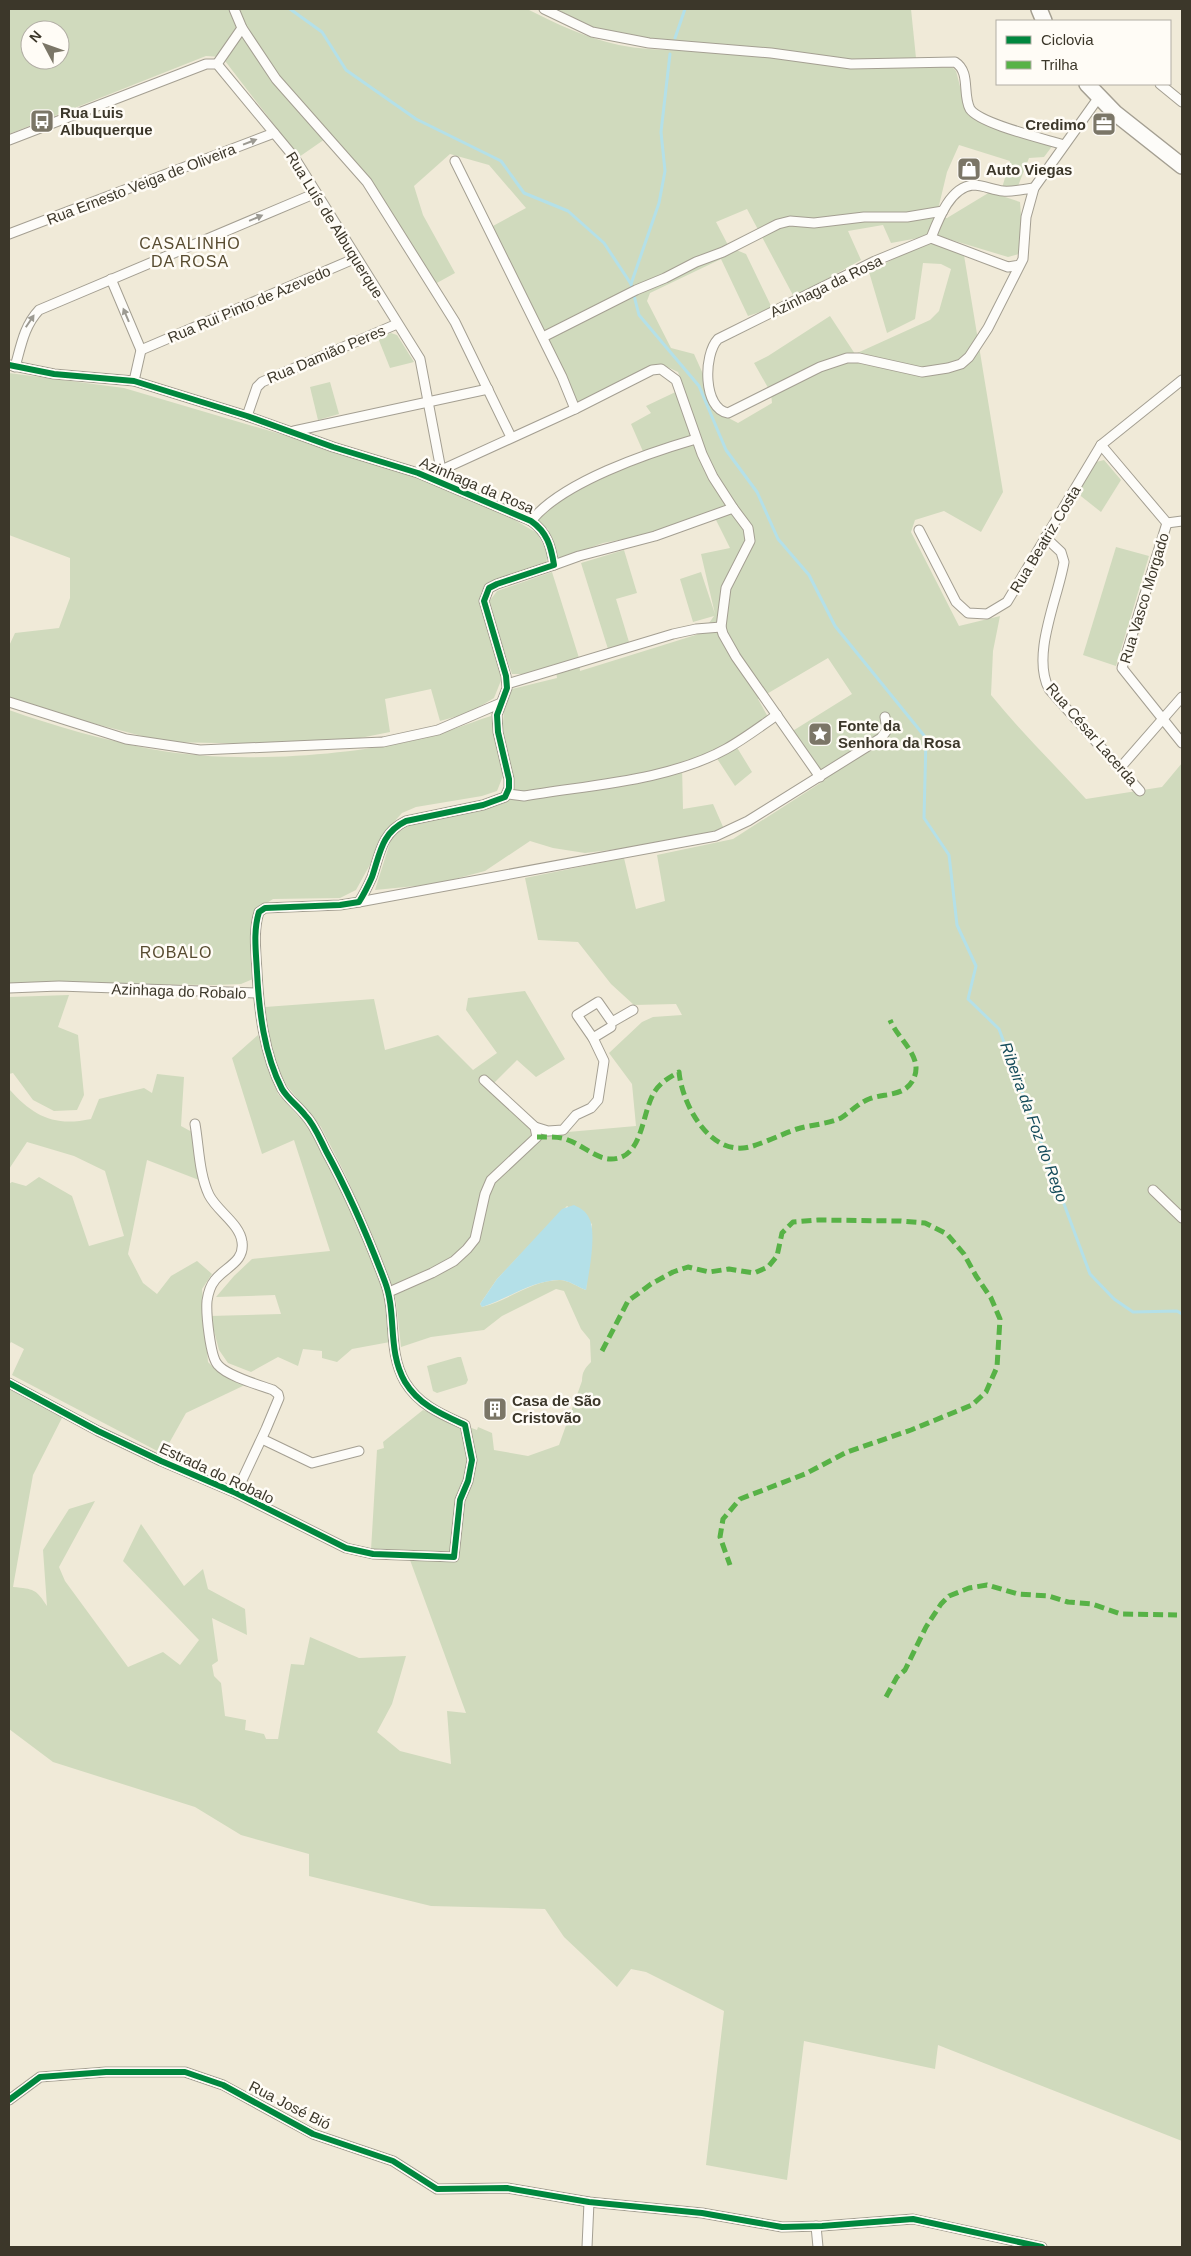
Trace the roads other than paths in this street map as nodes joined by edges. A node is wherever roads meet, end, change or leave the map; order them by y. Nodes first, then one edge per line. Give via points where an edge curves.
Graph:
1 (234, 9) edge
2 (544, 9) edge
3 (242, 28) junction
4 (217, 64) junction
5 (1087, 85) edge
6 (1161, 85) edge
7 (1099, 98) junction
8 (1182, 102) edge
9 (274, 133) junction
10 (9, 140) edge
11 (1064, 145) junction
12 (456, 161) dead end
13 (1182, 165) edge
14 (1034, 188) junction
15 (316, 193) junction
16 (943, 211) junction
17 (9, 234) edge
18 (931, 238) junction
19 (356, 258) junction
20 (1020, 265) junction
21 (111, 280) junction
22 (397, 324) junction
23 (542, 337) junction
24 (141, 350) junction
25 (12, 366) edge
26 (1182, 380) edge
27 (134, 381) junction
28 (488, 389) junction
29 (428, 402) junction
30 (575, 409) junction
31 (247, 416) junction
32 (294, 431) junction
33 (511, 437) junction
34 (696, 439) junction
35 (1101, 445) junction
36 (441, 470) junction
37 (428, 476) junction
38 (733, 508) junction
39 (531, 520) junction
40 (1182, 521) edge
41 (1167, 523) junction
42 (919, 530) dead end
43 (1045, 537) junction
44 (554, 565) junction
45 (721, 627) junction
46 (507, 684) junction
47 (1182, 697) edge
48 (9, 702) edge
49 (501, 702) junction
50 (777, 714) junction
51 (885, 717) dead end
52 (1163, 719) junction
53 (1182, 743) edge
54 (1120, 768) junction
55 (820, 777) junction
56 (1140, 790) dead end
57 (508, 794) junction
58 (358, 902) junction
59 (9, 988) edge
60 (257, 994) junction
61 (633, 1010) dead end
62 (611, 1027) dead end
63 (593, 1038) junction
64 (484, 1080) dead end
65 (195, 1124) dead end
66 (535, 1127) junction
67 (1153, 1190) dead end
68 (1182, 1218) edge
69 (388, 1292) junction
70 (9, 1383) edge
71 (262, 1439) junction
72 (359, 1451) dead end
73 (236, 1493) junction
74 (454, 1557) joint
75 (9, 2100) edge
76 (589, 2202) junction
77 (816, 2226) junction
78 (586, 2247) edge
79 (818, 2247) edge
80 (1042, 2247) edge

1 - 3 street
2 - 11 street via 592,32 649,43 771,53 851,64 955,62 962,69 970,108 978,115 989,122
3 - 4 street
3 - 28 street via 276,79 367,182 445,304
4 - 9 street, Rua Luís de Albuquerque
4 - 10 street via 206,64
5 - 7 main road
6 - 8 street
7 - 11 street, Azinhaga da Rosa
7 - 13 main road
9 - 15 street, Rua Luís de Albuquerque via 294,157
17 -> 9 street, Rua Ernesto Veiga de Oliveira
11 - 14 street, Azinhaga da Rosa
12 - 23 street
14 - 16 street via 1003,191 968,186
14 - 20 street, Azinhaga da Rosa via 1028,202
15 - 19 street, Rua Luís de Albuquerque
21 -> 15 street
16 - 18 street
16 - 23 street via 907,217 778,224
18 - 20 street via 1008,267
18 - 20 street, Azinhaga da Rosa via 875,261 718,339 707,363 708,385 716,405 728,413 820,367 847,358 922,372 961,364 977,347
19 - 22 street, Rua Luís de Albuquerque
19 - 24 street, Rua Rui Pinto de Azevedo
24 -> 21 street
25 -> 21 street via 30,320 39,310
22 - 29 street, Rua Luís de Albuquerque via 420,359
22 - 31 street, Rua Damião Peres via 262,382 257,387
23 - 30 street
24 - 27 street
25 - 27 street, Azinhaga da Rosa via 54,374
26 - 35 street, Rua Beatriz Costa
27 - 31 street, Azinhaga da Rosa
28 - 29 street
28 - 33 street
29 - 32 street
29 - 36 street, Rua Luís de Albuquerque
30 - 33 street, Azinhaga da Rosa
30 - 34 street, Azinhaga da Rosa via 652,370 661,369 676,380
31 - 32 street, Azinhaga da Rosa
32 - 37 street, Azinhaga da Rosa via 333,447
33 - 36 street, Azinhaga da Rosa
34 - 38 street via 713,477
34 - 39 street via 650,453 597,476 552,500
35 - 41 street
35 - 43 street, Rua Beatriz Costa
36 - 37 street, Azinhaga da Rosa
37 - 39 street, Azinhaga da Rosa
38 - 44 street via 655,536
38 - 45 street via 748,528 750,540 726,588
39 - 44 street, Azinhaga da Rosa via 548,538
40 - 41 street
41 - 52 street, Rua Vasco Morgado via 1122,668
42 - 43 street, Rua Beatriz Costa via 956,602 968,613 987,614 1006,602
43 - 54 street, Rua César Lacerda via 1059,549 1064,560 1046,628 1043,667 1046,682
44 - 46 street via 497,584 485,594 484,601
45 - 46 street via 696,628 673,634
45 - 50 street via 736,657
46 - 49 street
47 - 52 street
48 - 49 street via 126,739 200,750 383,742 438,730
49 - 57 street via 497,724 509,779
50 - 55 street
50 - 57 street via 727,749 686,765 626,780 524,796
51 - 55 street via 887,730 881,738
52 - 53 street, Rua Vasco Morgado
52 - 54 street
54 - 56 street, Rua César Lacerda
55 - 58 street via 748,821 716,836
57 - 58 street via 495,802 419,818 397,826 381,846 368,887
58 - 60 street via 340,906 271,907 259,912 256,930
59 - 60 street, Azinhaga do Robalo via 59,986
60 - 69 street, Azinhaga do Robalo via 270,1061 283,1091 307,1116 338,1172 365,1228
61 - 63 street via 612,1022 598,1002 578,1015
62 - 63 street
63 - 66 street via 604,1061 598,1100 591,1108 576,1115 563,1130 548,1131
64 - 66 street
65 - 71 street via 204,1182 242,1243 239,1259 214,1280 210,1289 207,1302 214,1360 222,1368 278,1394 277,1405
66 - 69 street via 537,1137 534,1142 491,1180 475,1238 467,1250 432,1273
67 - 68 street
69 - 74 street, Azinhaga do Robalo via 392,1304 392,1333 404,1381 428,1407 465,1425 468,1434 472,1460 460,1500
70 - 73 street, Estrada do Robalo via 125,1444
71 - 72 street via 312,1463
71 - 73 street
73 - 74 street, Estrada do Robalo via 359,1552
75 - 76 street, Rua José Bió via 40,2077 106,2072 185,2072 224,2085 313,2134 393,2161 437,2188 507,2188
76 - 77 street, Rua José Bió via 702,2213 782,2227
76 - 78 street
77 - 79 street
77 - 80 street, Rua José Bió via 913,2219

